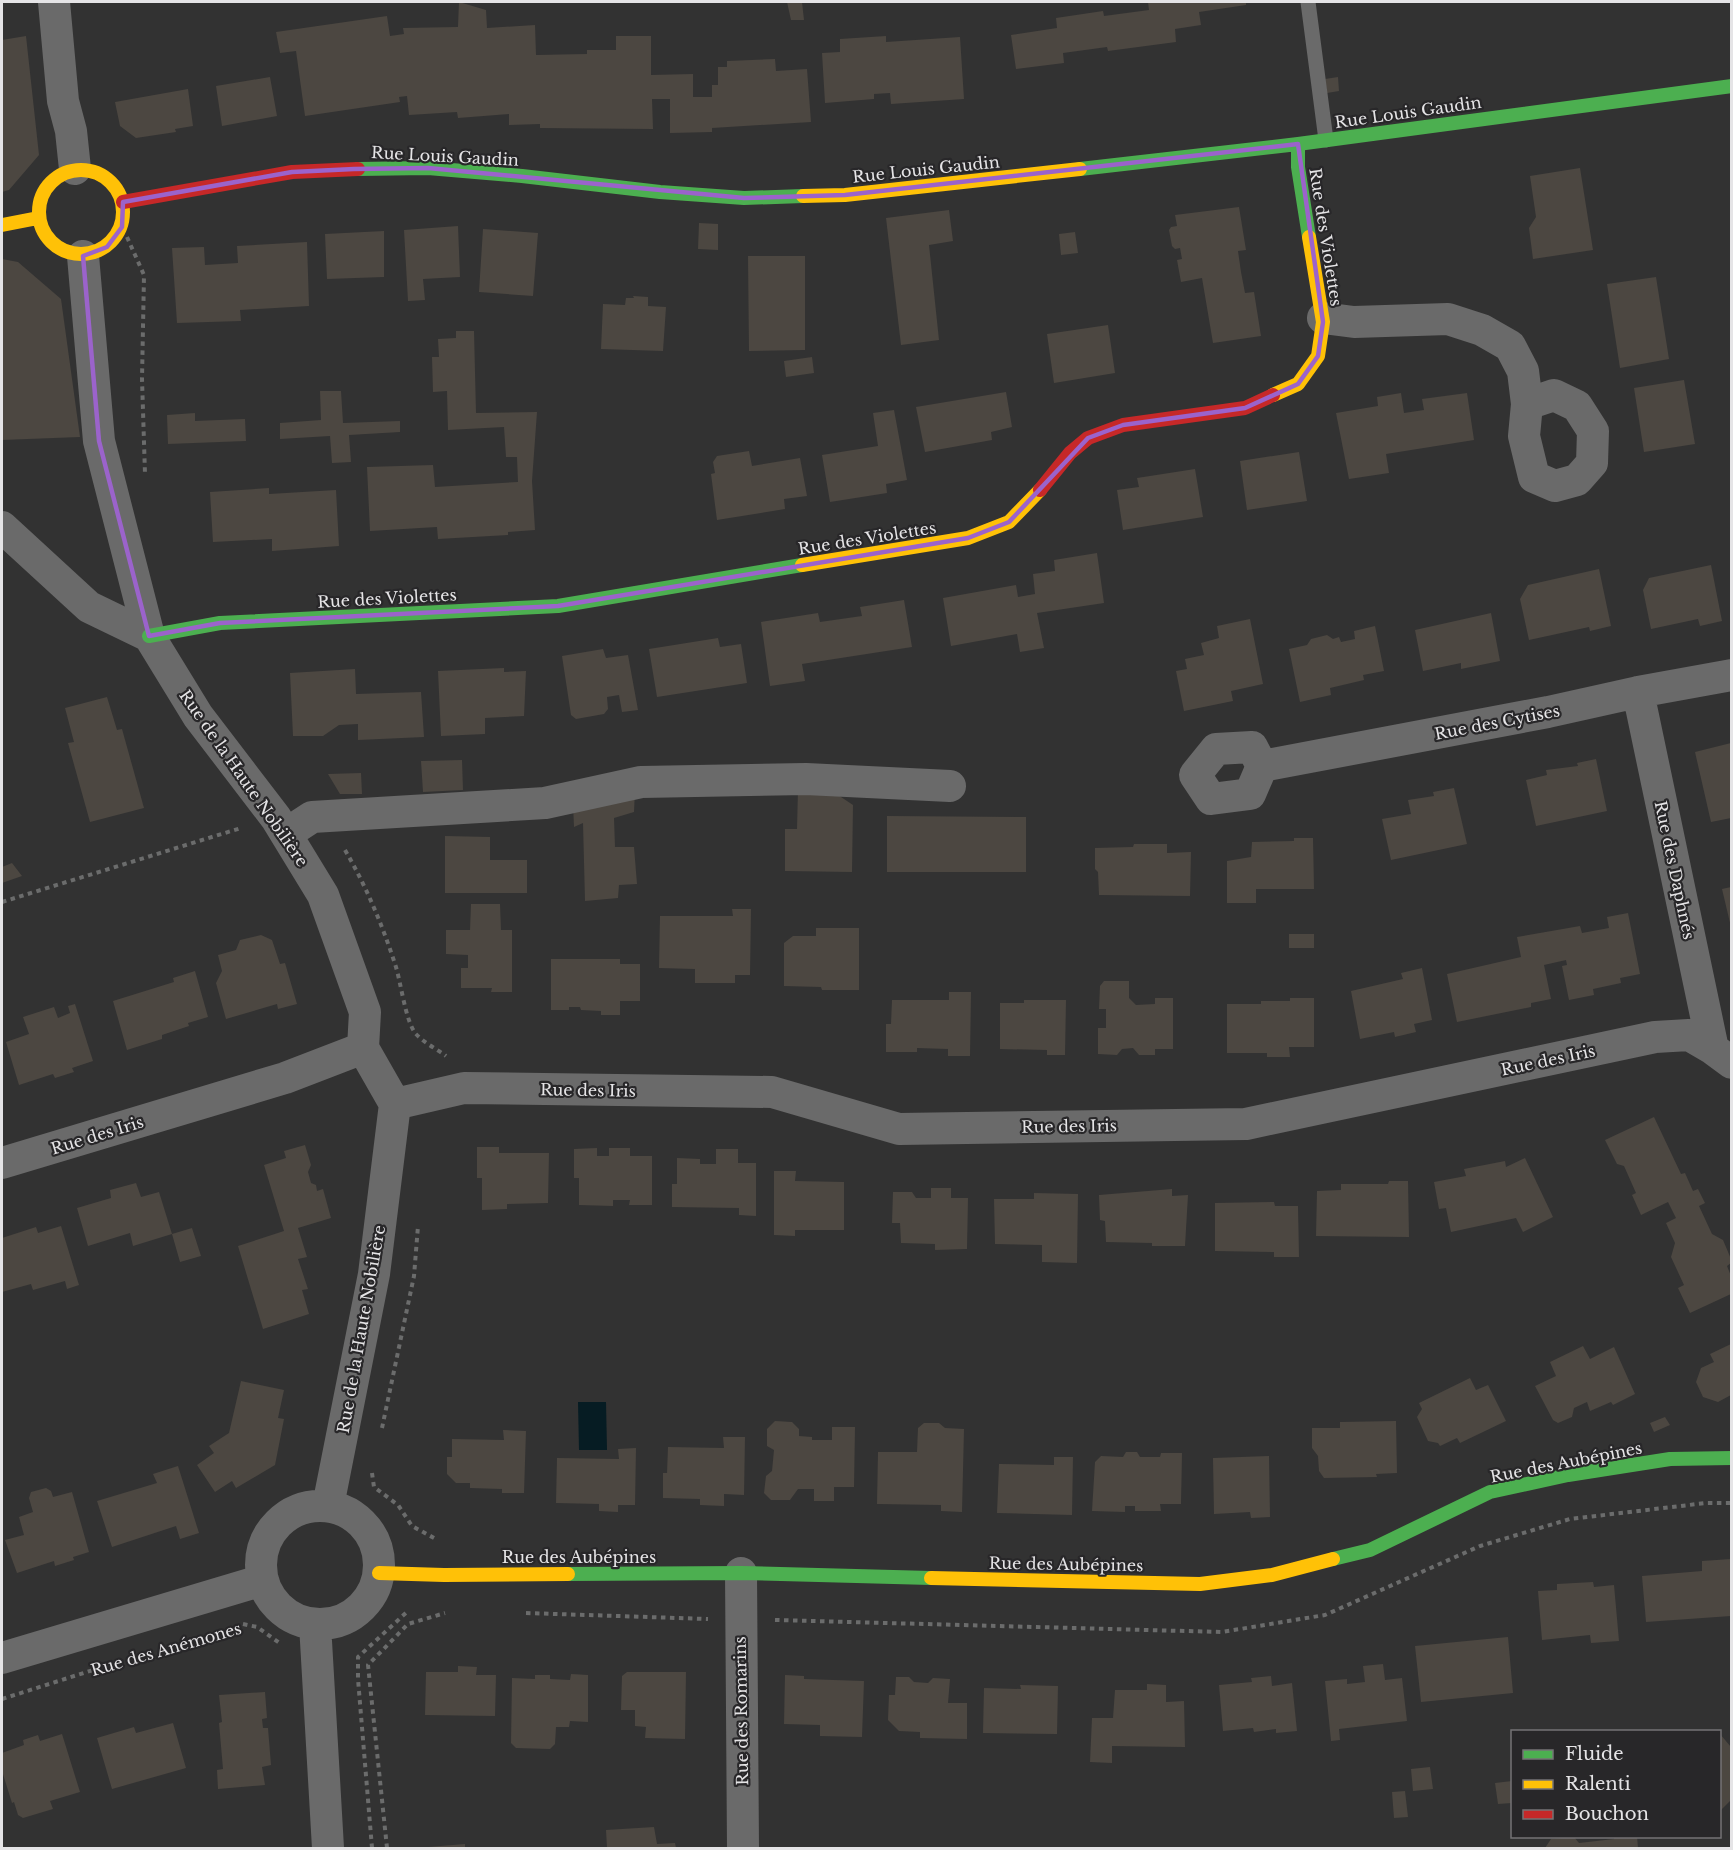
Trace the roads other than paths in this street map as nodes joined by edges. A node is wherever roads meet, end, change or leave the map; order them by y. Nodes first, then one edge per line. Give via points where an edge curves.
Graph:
1 (54, 2) edge
2 (1308, 2) edge
3 (1731, 86) edge
4 (1326, 140) junction
5 (1298, 144) junction
6 (75, 169) junction
7 (123, 202) junction
8 (38, 218) junction
9 (2, 225) edge
10 (83, 256) junction
11 (1323, 318) junction
12 (1527, 404) dead end
13 (2, 527) edge
14 (149, 636) junction
15 (1731, 675) edge
16 (1638, 692) junction
17 (1262, 766) dead end
18 (950, 786) dead end
19 (281, 826) junction
20 (363, 1048) junction
21 (1722, 1056) edge
22 (395, 1104) junction
23 (2, 1163) edge
24 (1731, 1458) edge
25 (328, 1506) junction
26 (379, 1573) junction
27 (741, 1573) junction
28 (262, 1580) junction
29 (315, 1624) junction
30 (2, 1658) edge
31 (328, 1848) edge
32 (743, 1848) edge

1 - 6 street via 63,101
2 - 4 lane
3 - 4 street, Rue Louis Gaudin
4 - 5 street, Rue Louis Gaudin
5 - 7 street, Rue Louis Gaudin via 845,195 744,198 428,168 365,168 292,172
5 - 11 street, Rue des Violettes via 1298,167
6 - 7 street via 96,171 113,183
6 - 8 street via 54,178 41,196
7 - 10 street via 122,227 107,247
8 - 9 street
8 - 10 street via 46,238 62,251
10 - 14 street, Rue de la Haute Nobilière via 99,441
11 - 12 street via 1354,322 1448,319 1482,330 1510,346 1523,371
11 - 14 street, Rue des Violettes via 1318,356 1298,384 1245,408 1123,425 1088,438 1009,522 968,538 558,606 220,623
13 - 14 street via 89,608
14 - 19 street, Rue de la Haute Nobilière via 198,716
15 - 16 street, Rue des Cytises
16 - 17 street, Rue des Cytises
16 - 21 street, Rue des Daphnés
18 - 19 street via 806,779 641,782 545,803 312,817
19 - 20 street, Rue de la Haute Nobilière via 323,895 365,1012
20 - 22 street
20 - 23 street, Rue des Iris via 285,1078
21 - 22 street, Rue des Iris via 1689,1035 1655,1037 1246,1124 899,1129 772,1092 464,1089
22 - 25 street, Rue de la Haute Nobilière via 374,1274
24 - 27 street, Rue des Aubépines via 1670,1459 1490,1492 1370,1550 1272,1575 1200,1584
25 - 26 street via 345,1511 372,1536 379,1554
25 - 28 street via 308,1507 290,1514 276,1526 265,1542
26 - 27 street, Rue des Aubépines
26 - 29 street via 364,1605 334,1623
27 - 32 street, Rue des Romarins
28 - 29 street via 282,1611
28 - 30 street
29 - 31 street

